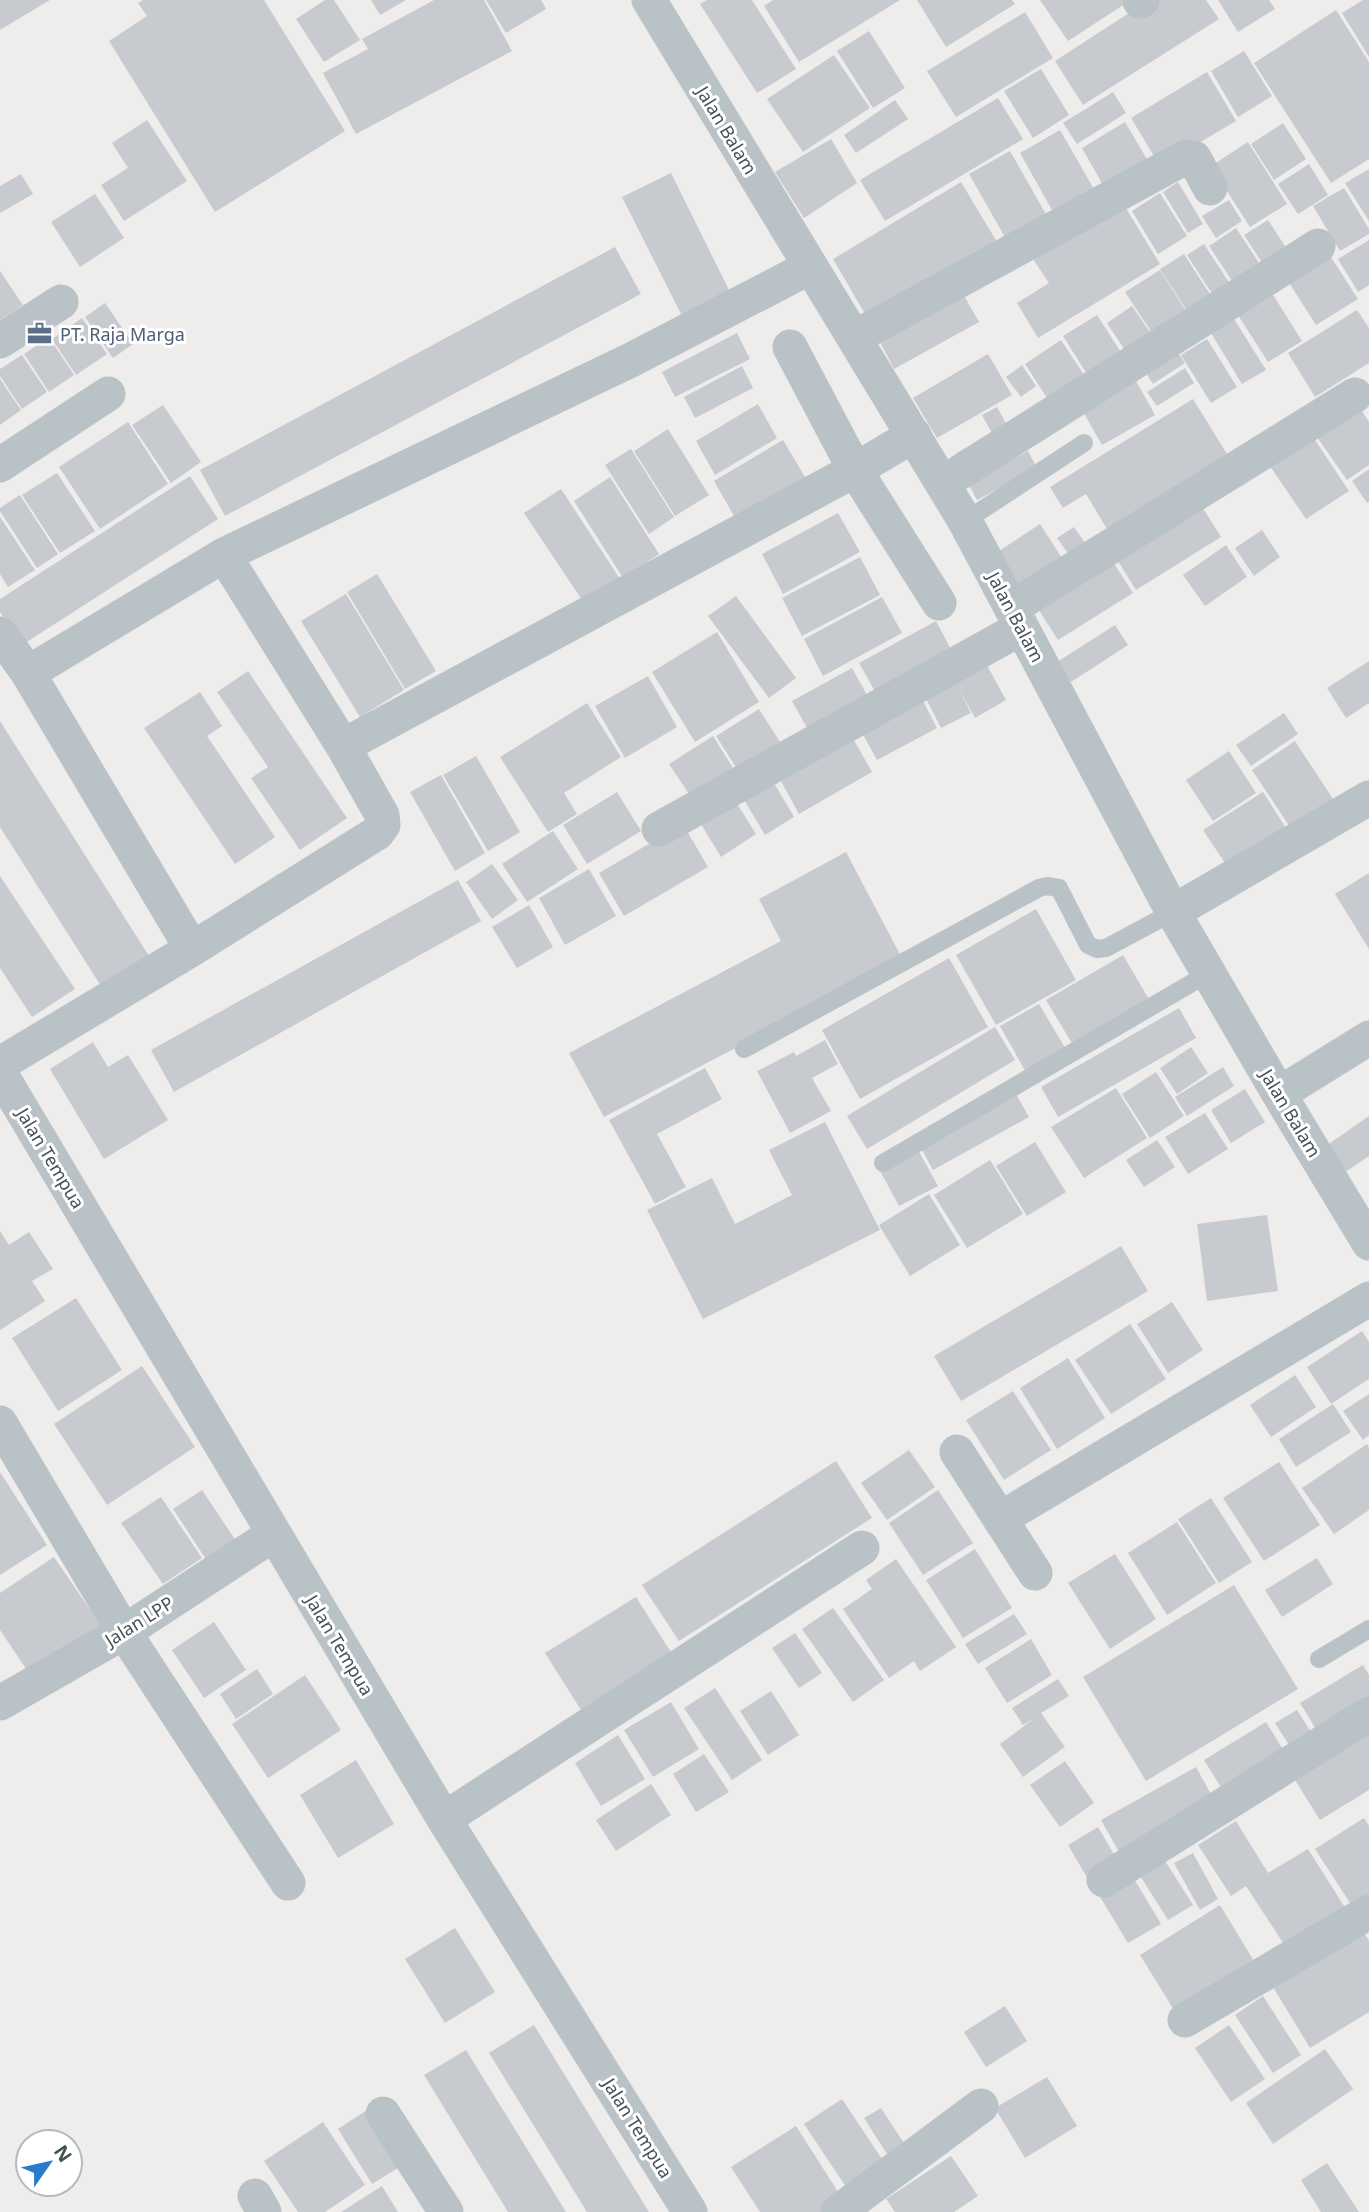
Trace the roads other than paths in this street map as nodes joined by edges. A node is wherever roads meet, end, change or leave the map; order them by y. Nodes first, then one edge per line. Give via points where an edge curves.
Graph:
1 (653, 1) edge
2 (1210, 188) dead end
3 (1318, 246) dead end
4 (810, 267) junction
5 (61, 302) dead end
6 (855, 337) junction
7 (0, 341) edge
8 (790, 347) dead end
9 (108, 394) dead end
10 (1355, 395) dead end
11 (914, 435) junction
12 (1084, 443) dead end
13 (0, 465) edge
14 (855, 470) junction
15 (943, 484) junction
16 (965, 521) junction
17 (224, 555) junction
18 (939, 603) dead end
19 (1016, 618) junction
20 (0, 634) edge
21 (28, 673) junction
22 (344, 746) junction
23 (1369, 798) edge
24 (659, 829) dead end
25 (1173, 912) junction
26 (192, 949) junction
27 (1209, 973) junction
28 (1369, 1038) edge
29 (744, 1049) dead end
30 (0, 1064) edge
31 (0, 1073) edge
32 (1279, 1094) junction
33 (883, 1163) dead end
34 (1369, 1243) edge
35 (1369, 1299) edge
36 (0, 1423) edge
37 (957, 1452) dead end
38 (1000, 1519) junction
39 (274, 1534) junction
40 (862, 1548) dead end
41 (1035, 1573) dead end
42 (1369, 1629) edge
43 (124, 1632) junction
44 (1319, 1659) dead end
45 (0, 1703) edge
46 (1369, 1714) edge
47 (444, 1819) junction
48 (1104, 1880) dead end
49 (288, 1883) dead end
50 (1369, 1912) edge
51 (1185, 2020) dead end
52 (981, 2106) dead end
53 (383, 2114) dead end
54 (446, 2212) edge
55 (690, 2212) edge
56 (838, 2212) edge

1 - 4 street, Jalan Balam
2 - 6 street via 1194,158 1185,157
3 - 15 street
4 - 6 street, Jalan Balam
4 - 17 street via 631,360
5 - 7 street
6 - 11 street, Jalan Balam
8 - 14 street
9 - 13 street
10 - 19 street
11 - 14 street
11 - 15 street, Jalan Balam
12 - 16 lane
14 - 18 street
14 - 22 street
15 - 16 street, Jalan Balam
16 - 19 street, Jalan Balam
17 - 21 street
17 - 22 street
19 - 24 street
19 - 25 street, Jalan Balam
20 - 21 street
21 - 26 street
22 - 26 street via 382,815 381,830
23 - 25 street
25 - 27 street, Jalan Balam
25 - 29 lane via 1097,949 1088,945 1059,888 1039,888
26 - 30 street
27 - 32 street, Jalan Balam
27 - 33 lane
28 - 32 street
31 - 39 street, Jalan Tempua
32 - 34 street, Jalan Balam
35 - 38 street
36 - 43 street
37 - 38 street
38 - 41 street
39 - 43 street, Jalan LPP
39 - 47 street, Jalan Tempua
40 - 47 street
42 - 44 lane
43 - 45 street, Jalan LPP
43 - 49 street
46 - 48 street
47 - 55 street, Jalan Tempua
50 - 51 street
52 - 56 street
53 - 54 street

